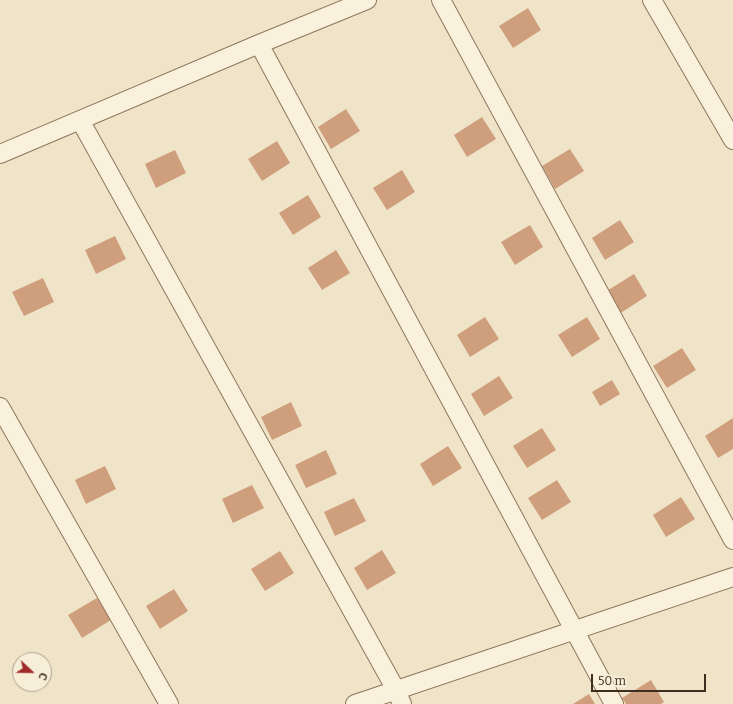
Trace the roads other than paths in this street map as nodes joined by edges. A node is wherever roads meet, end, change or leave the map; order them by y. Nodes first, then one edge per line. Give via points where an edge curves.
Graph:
1 (367, 0) edge
2 (441, 0) edge
3 (652, 0) edge
4 (258, 44) junction
5 (80, 120) junction
6 (733, 140) edge
7 (0, 154) edge
8 (0, 406) edge
9 (733, 540) edge
10 (733, 577) edge
11 (574, 630) junction
12 (399, 697) edge
13 (169, 704) edge
14 (355, 704) edge
15 (614, 704) edge

1 - 4 street
2 - 9 street
3 - 6 street
4 - 5 street
4 - 11 street
5 - 7 street
5 - 12 street
8 - 13 street
10 - 11 street
11 - 12 street
11 - 15 street
12 - 14 street

